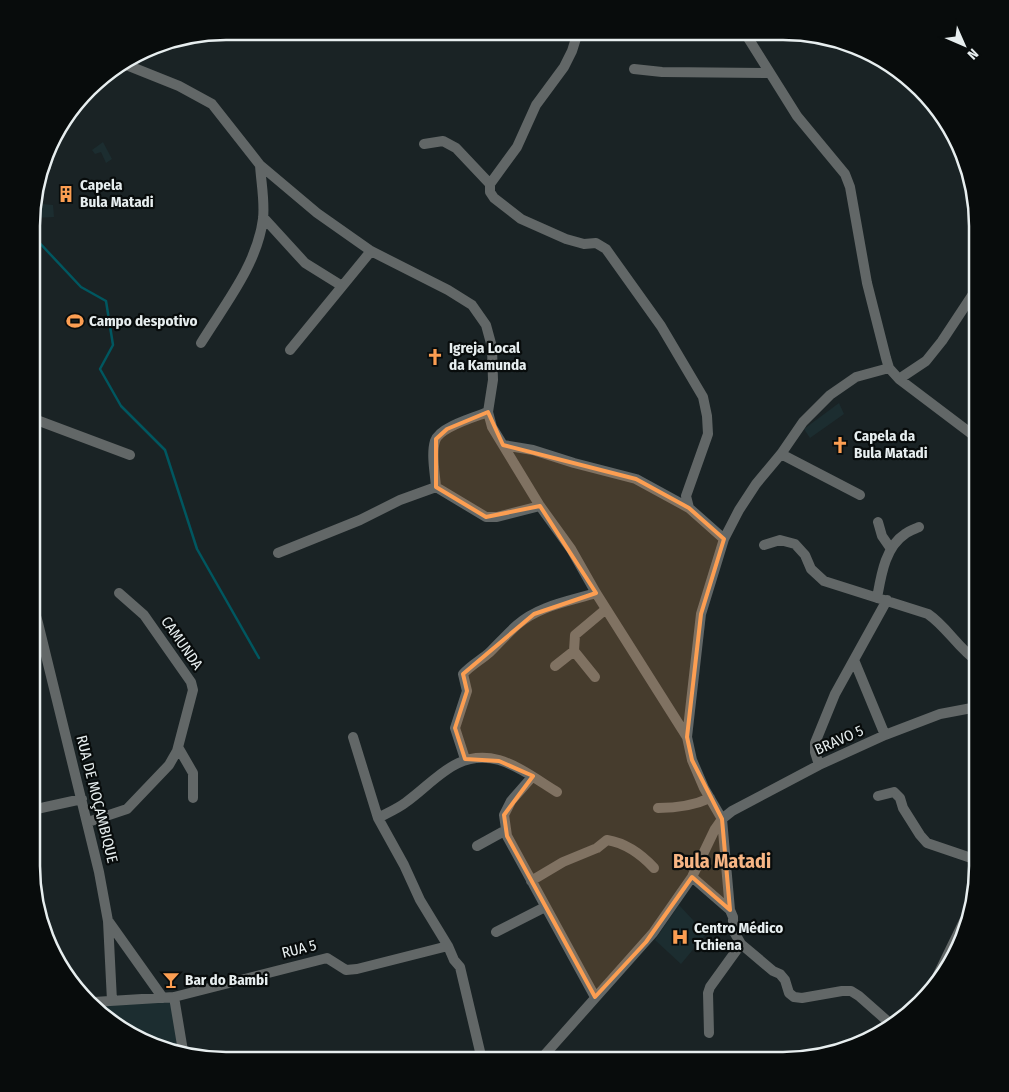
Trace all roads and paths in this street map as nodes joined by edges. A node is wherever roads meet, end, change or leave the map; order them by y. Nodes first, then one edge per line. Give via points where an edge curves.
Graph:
1 (575, 40) edge
2 (749, 40) edge
3 (130, 67) edge
4 (634, 69) dead end
5 (769, 73) junction
6 (424, 144) dead end
7 (260, 164) junction
8 (490, 184) junction
9 (263, 217) junction
10 (371, 251) junction
11 (342, 286) junction
12 (969, 300) edge
13 (201, 343) dead end
14 (290, 350) dead end
15 (889, 368) junction
16 (899, 378) junction
17 (488, 412) junction
18 (40, 421) edge
19 (969, 432) edge
20 (503, 445) junction
21 (781, 454) junction
22 (130, 455) dead end
23 (436, 488) junction
24 (860, 496) dead end
25 (540, 506) junction
26 (690, 508) junction
27 (878, 522) dead end
28 (919, 527) dead end
29 (724, 539) junction
30 (764, 545) dead end
31 (891, 549) junction
32 (278, 553) dead end
33 (119, 593) dead end
34 (596, 593) junction
35 (882, 599) junction
36 (606, 609) junction
37 (40, 638) edge
38 (574, 652) junction
39 (969, 656) edge
40 (854, 660) junction
41 (555, 666) dead end
42 (595, 677) dead end
43 (969, 709) edge
44 (885, 735) junction
45 (353, 737) dead end
46 (687, 738) junction
47 (178, 747) junction
48 (466, 759) junction
49 (819, 765) junction
50 (532, 777) junction
51 (557, 792) dead end
52 (878, 796) dead end
53 (193, 798) dead end
54 (710, 798) junction
55 (82, 799) junction
56 (40, 808) edge
57 (658, 808) dead end
58 (378, 818) junction
59 (722, 819) junction
60 (88, 822) junction
61 (506, 830) junction
62 (477, 846) dead end
63 (969, 857) edge
64 (654, 868) dead end
65 (692, 877) junction
66 (531, 881) junction
67 (545, 907) junction
68 (730, 910) junction
69 (108, 922) junction
70 (496, 932) dead end
71 (741, 944) junction
72 (448, 946) junction
73 (174, 997) junction
74 (595, 997) junction
75 (163, 998) junction
76 (112, 1001) junction
77 (98, 1002) edge
78 (887, 1020) edge
79 (709, 1033) dead end
80 (182, 1047) edge
81 (480, 1052) edge
82 (547, 1052) edge

1 - 8 street via 564,67 536,105 517,147
2 - 5 street
3 - 7 street via 179,86 212,104
4 - 5 street
5 - 15 street via 797,116 845,174
6 - 8 street via 443,141 456,148
7 - 9 street
7 - 10 street via 317,213
8 - 26 street via 494,198 521,219 566,239 584,244 596,243 606,249 661,326 703,398 707,416 708,434 686,496
9 - 11 street via 305,263
9 - 13 street via 253,257
10 - 11 street
10 - 17 street via 448,290 472,306 486,325 492,347 493,380
11 - 14 street
12 - 16 street via 926,361
15 - 16 street
15 - 21 street via 856,377 830,395 803,422
16 - 19 street
17 - 20 street via 492,427
17 - 23 street via 440,432 434,447
18 - 22 street
20 - 25 street
20 - 26 street via 533,450 636,479
21 - 24 street
21 - 29 street via 756,484
23 - 25 street via 486,516 497,517
23 - 32 street via 400,500
25 - 34 street via 571,549
26 - 29 street
27 - 31 street
28 - 31 street via 904,535
29 - 46 street via 701,614
30 - 35 street via 780,540 794,544 805,555 811,569 824,581
31 - 35 street via 884,567
33 - 47 street, CAMUNDA via 144,615 191,682 192,700
34 - 36 street
34 - 48 street via 534,614 518,624 463,674 467,691 455,728
35 - 39 street via 928,614
35 - 40 street
36 - 38 street via 575,635
36 - 46 street
37 - 55 street, RUA DE MOÇAMBIQUE
38 - 41 street
38 - 42 street
40 - 44 street
40 - 49 street via 814,743
43 - 44 street, BRAVO 5 via 940,714
44 - 49 street, BRAVO 5
45 - 58 street
46 - 54 street via 692,760
47 - 53 street via 193,773
47 - 60 street, CAMUNDA via 169,765 127,809
48 - 50 street via 499,760
48 - 58 street via 441,773 403,805
49 - 59 street, BRAVO 5
50 - 51 street
50 - 61 street via 511,801 504,815
52 - 63 street via 897,794 927,843
54 - 57 street via 698,804
54 - 59 street
55 - 56 street
55 - 60 street, RUA DE MOÇAMBIQUE
58 - 72 street
59 - 65 street
59 - 68 street
60 - 69 street, RUA DE MOÇAMBIQUE
61 - 62 street
61 - 66 street
64 - 66 street via 632,850 607,840
65 - 68 street
65 - 74 street via 646,942
66 - 67 street
67 - 70 street
67 - 74 street
68 - 71 street via 733,930
69 - 75 street
69 - 76 street, RUA DE MOÇAMBIQUE
71 - 78 street via 773,972 780,974 794,997 842,990 851,992
71 - 79 street via 710,987
72 - 73 street, RUA 5 via 346,970 327,958
72 - 81 street via 460,967
73 - 75 street, RUA 5
73 - 80 street
74 - 82 street
75 - 76 street, RUA 5
76 - 77 street, RUA 5

